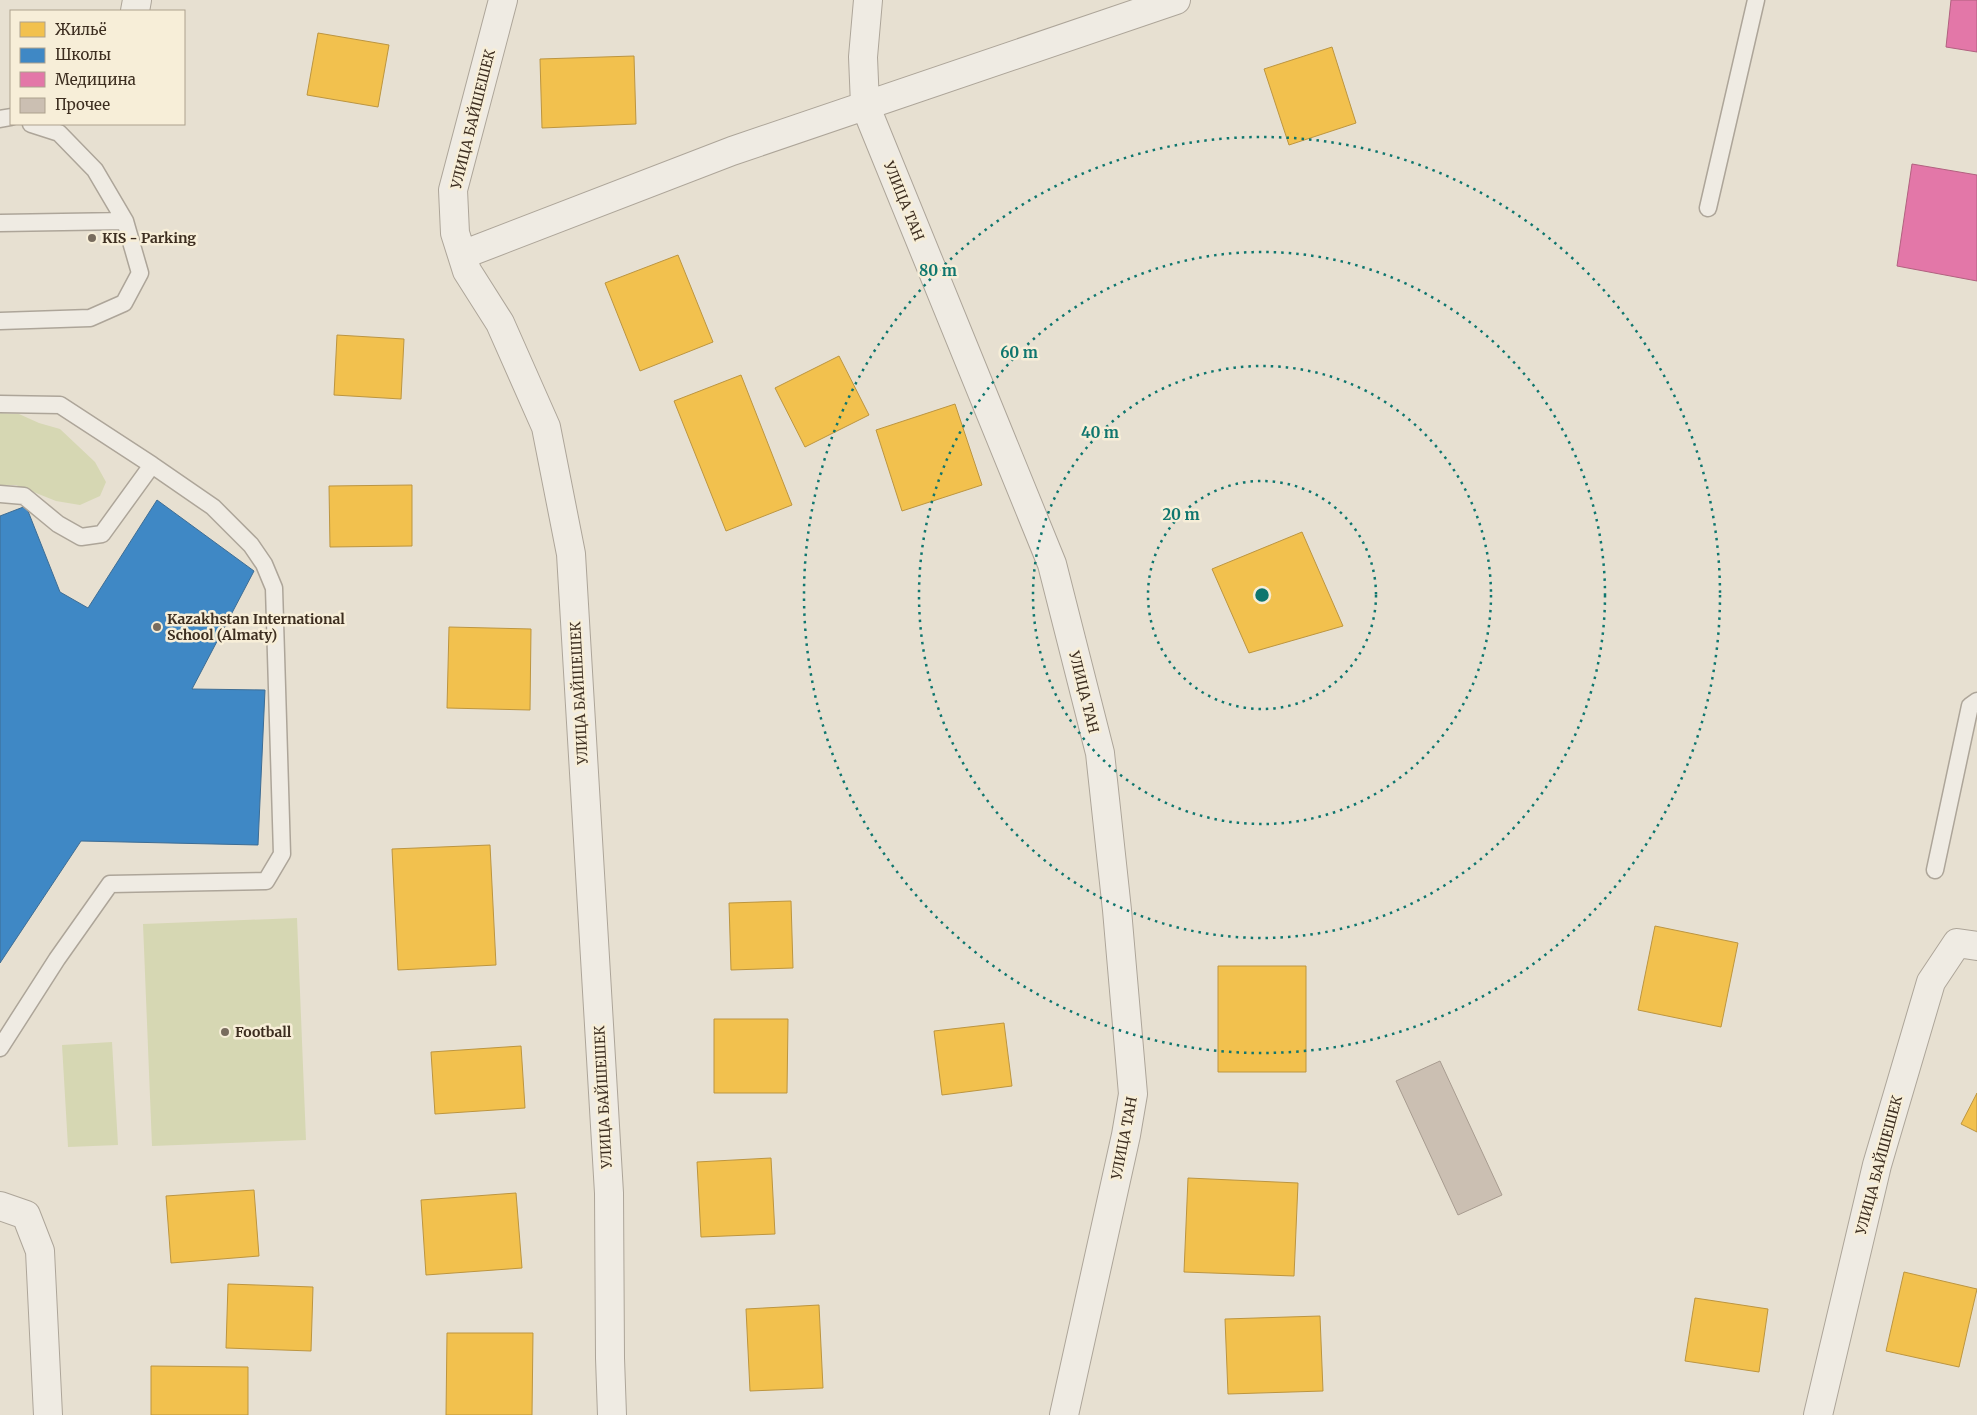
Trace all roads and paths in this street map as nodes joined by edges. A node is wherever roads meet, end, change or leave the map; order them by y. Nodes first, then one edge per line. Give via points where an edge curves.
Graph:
1 (503, 0) edge
2 (868, 0) edge
3 (1176, 0) edge
4 (1756, 0) edge
5 (865, 105) junction
6 (34, 125) edge
7 (1708, 208) dead end
8 (125, 222) junction
9 (0, 223) edge
10 (462, 255) junction
11 (0, 321) edge
12 (0, 404) edge
13 (152, 466) junction
14 (0, 494) edge
15 (1977, 701) edge
16 (1935, 870) dead end
17 (1977, 946) edge
18 (0, 1048) edge
19 (0, 1206) edge
20 (48, 1415) edge
21 (612, 1415) edge
22 (1064, 1415) edge
23 (1818, 1415) edge

1 - 10 street, УЛИЦА БАЙШЕШЕК via 454,190 455,233
2 - 5 street, УЛИЦА ТАН via 863,57
3 - 5 street
4 - 7 lane
5 - 10 street via 732,151
5 - 22 street, УЛИЦА ТАН via 1052,564 1100,754 1134,1094
6 - 8 lane via 59,133 95,170
8 - 9 lane
8 - 11 lane via 140,273 124,303 90,318
10 - 21 street, УЛИЦА БАЙШЕШЕК via 467,271 500,323 546,426 571,554 609,1193
12 - 13 lane via 60,405
13 - 14 lane via 102,534 81,537 58,524 24,496
13 - 18 lane via 219,513 264,564 274,588 282,854 266,881 110,884
15 - 16 lane via 1970,706
17 - 23 street, УЛИЦА БАЙШЕШЕК via 1958,943 1931,982 1877,1165
19 - 20 street via 26,1215 40,1251

